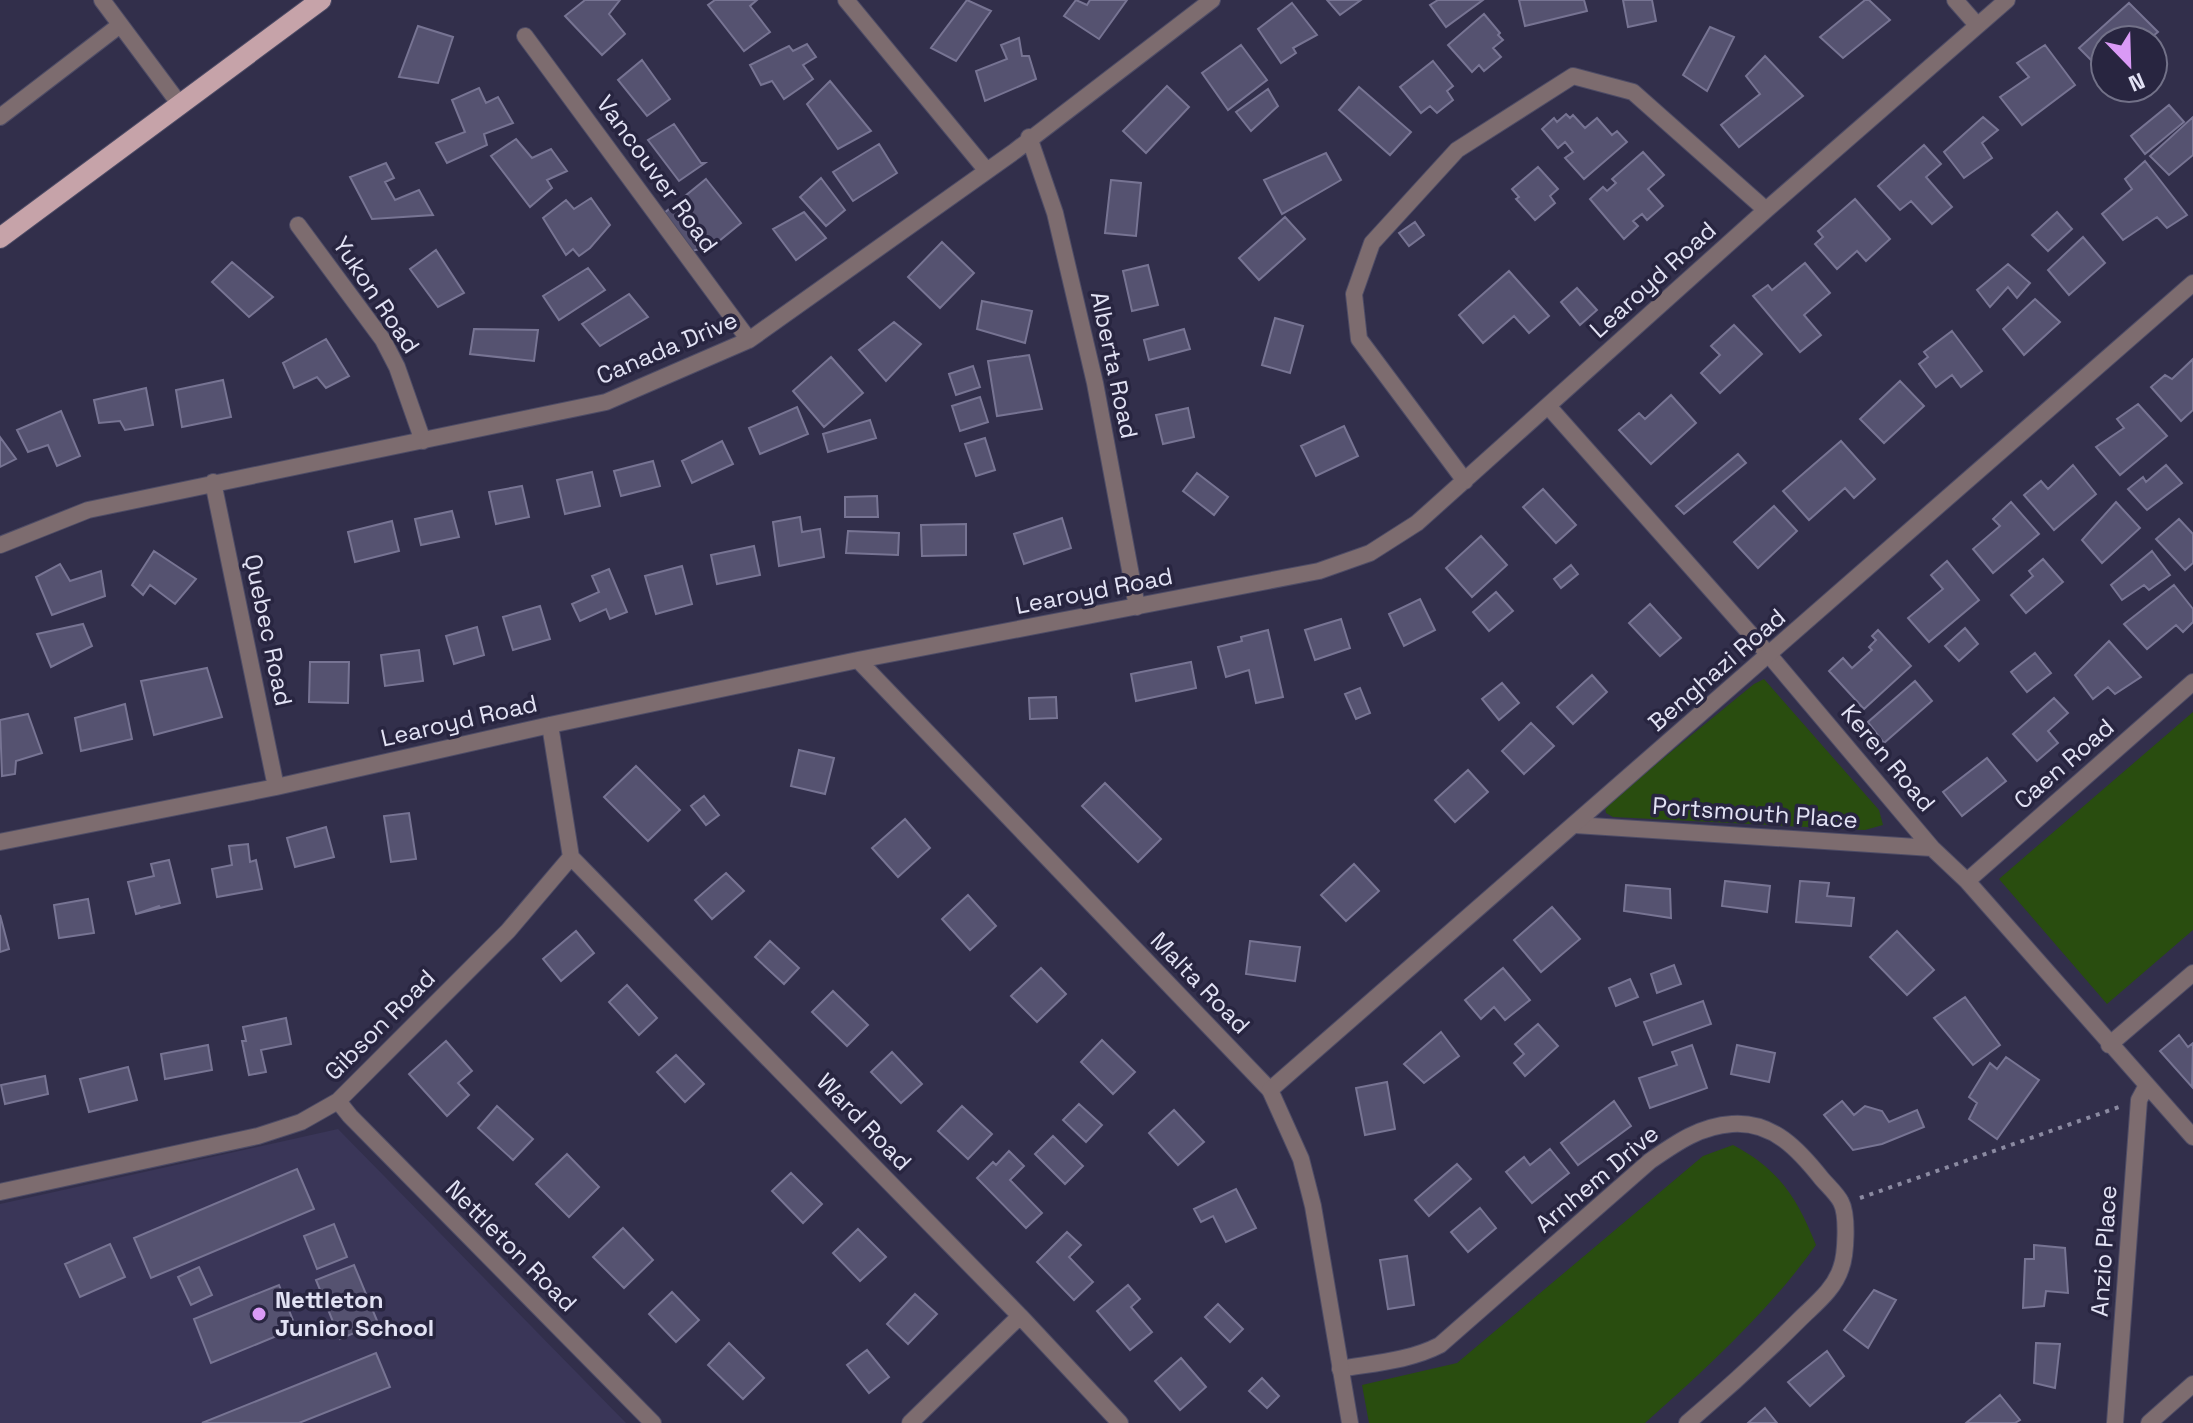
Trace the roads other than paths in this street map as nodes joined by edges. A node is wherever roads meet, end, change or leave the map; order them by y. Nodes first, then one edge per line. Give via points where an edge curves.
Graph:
1 (102, 0) edge
2 (321, 0) edge
3 (846, 0) edge
4 (1955, 0) edge
5 (2007, 0) edge
6 (1207, 1) edge
7 (120, 25) junction
8 (1977, 25) junction
9 (525, 36) dead end
10 (181, 106) junction
11 (0, 117) edge
12 (1029, 137) junction
13 (987, 171) junction
14 (1766, 210) junction
15 (298, 225) dead end
16 (0, 238) edge
17 (2193, 283) edge
18 (749, 340) junction
19 (1548, 406) junction
20 (423, 441) junction
21 (1465, 481) junction
22 (213, 482) junction
23 (0, 545) edge
24 (1137, 607) junction
25 (1770, 656) junction
26 (858, 660) junction
27 (2193, 682) edge
28 (550, 725) junction
29 (276, 787) junction
30 (1575, 825) junction
31 (0, 842) edge
32 (1932, 848) junction
33 (571, 857) junction
34 (1967, 881) junction
35 (2193, 973) edge
36 (2109, 1045) junction
37 (2147, 1085) junction
38 (1270, 1090) junction
39 (338, 1101) junction
40 (2193, 1137) edge
41 (0, 1192) edge
42 (1020, 1316) junction
43 (1340, 1369) junction
44 (2193, 1384) edge
45 (653, 1423) edge
46 (910, 1423) edge
47 (1120, 1423) edge
48 (1350, 1423) edge
49 (1687, 1423) edge
50 (2115, 1423) edge
51 (2149, 1423) edge

1 - 7 street
2 - 10 main road
3 - 13 street
4 - 8 street
5 - 8 street, Learoyd Road
6 - 12 street, Canada Drive
7 - 10 street
7 - 11 street
8 - 14 street, Learoyd Road
9 - 18 street, Vancouver Road
10 - 16 main road
12 - 13 street, Canada Drive
12 - 24 street, Alberta Road via 1055,213 1095,383
13 - 18 street, Canada Drive
14 - 19 street, Learoyd Road
14 - 21 street via 1633,92 1573,76 1457,150 1372,243 1354,294 1359,339
15 - 20 street, Yukon Road via 383,340
17 - 25 street, Benghazi Road
18 - 20 street, Canada Drive via 606,402
19 - 21 street, Learoyd Road
19 - 25 street, Keren Road
20 - 22 street, Canada Drive
21 - 24 street, Learoyd Road via 1417,523 1370,553 1319,571
22 - 23 street, Canada Drive via 88,510
22 - 29 street, Quebec Road
24 - 26 street, Learoyd Road
25 - 30 street, Benghazi Road
25 - 32 street, Keren Road
26 - 28 street, Learoyd Road
26 - 38 street, Malta Road
27 - 34 street, Caen Road
28 - 29 street, Learoyd Road
28 - 33 street
29 - 31 street, Learoyd Road
30 - 32 street, Portsmouth Place
30 - 38 street, Benghazi Road
32 - 34 street, Keren Road
33 - 39 street, Gibson Road via 508,931
33 - 42 street, Ward Road
34 - 36 street, Keren Road
35 - 36 street
36 - 37 street, Keren Road
37 - 40 street, Keren Road
37 - 50 street, Anzio Place via 2139,1100
38 - 43 street, Malta Road via 1301,1159 1313,1206
39 - 41 street, Gibson Road via 301,1122 258,1136
39 - 45 street, Nettleton Road
42 - 46 street
42 - 47 street, Ward Road
43 - 48 street, Malta Road
43 - 49 street, Arnhem Drive via 1422,1354 1440,1345 1650,1161 1705,1128 1736,1123 1779,1135 1796,1147 1842,1204 1843,1265 1837,1280 1756,1364
44 - 51 street

